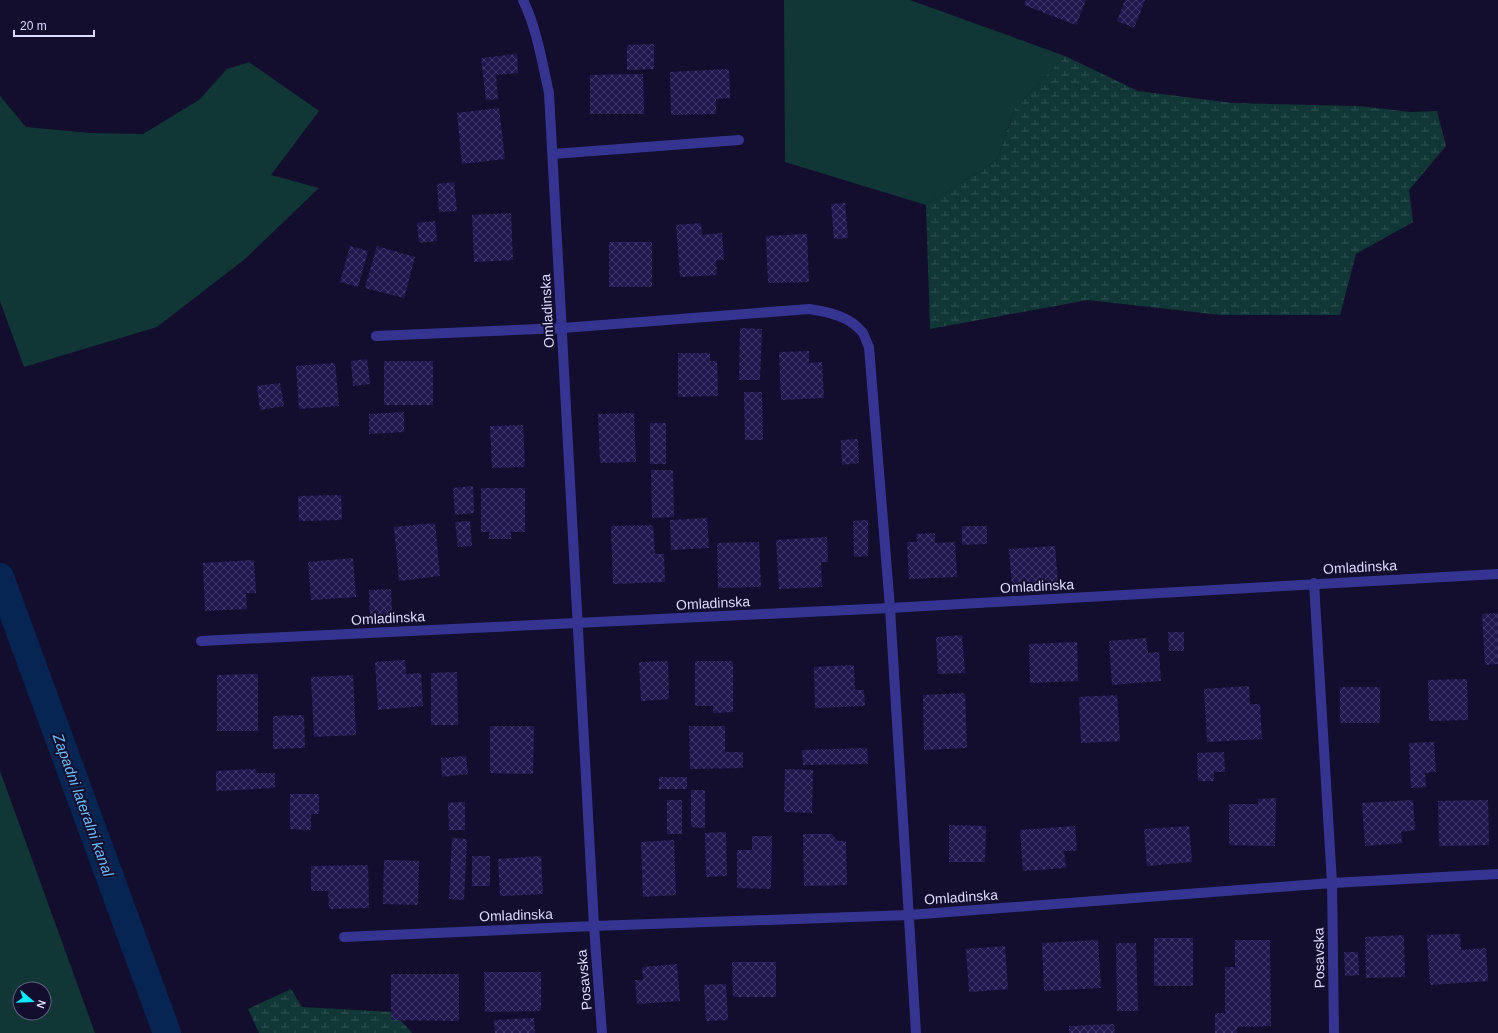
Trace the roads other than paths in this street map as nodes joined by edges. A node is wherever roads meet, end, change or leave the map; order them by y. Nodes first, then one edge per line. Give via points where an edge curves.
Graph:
1 (523, 0) edge
2 (739, 140) dead end
3 (553, 154) junction
4 (563, 328) junction
5 (376, 336) dead end
6 (1498, 574) edge
7 (1314, 583) junction
8 (890, 608) junction
9 (577, 624) junction
10 (201, 641) dead end
11 (1498, 874) edge
12 (1332, 883) junction
13 (910, 916) junction
14 (594, 926) junction
15 (344, 937) dead end
16 (602, 1033) edge
17 (916, 1033) edge
18 (1334, 1033) edge

1 - 3 street, Omladinska via 540,48 549,93
2 - 3 street
3 - 4 street, Omladinska
4 - 5 street
4 - 8 street via 809,310 832,313 854,325 863,333 869,348
4 - 9 street, Omladinska
6 - 7 street, Omladinska
7 - 8 street, Omladinska
7 - 12 street, Posavska
8 - 9 street, Omladinska
8 - 13 street
9 - 10 street, Omladinska
9 - 14 street, Omladinska
11 - 12 street, Omladinska
12 - 13 street, Omladinska
12 - 18 street, Posavska
13 - 14 street, Omladinska
13 - 17 street
14 - 15 street, Omladinska
14 - 16 street, Posavska

